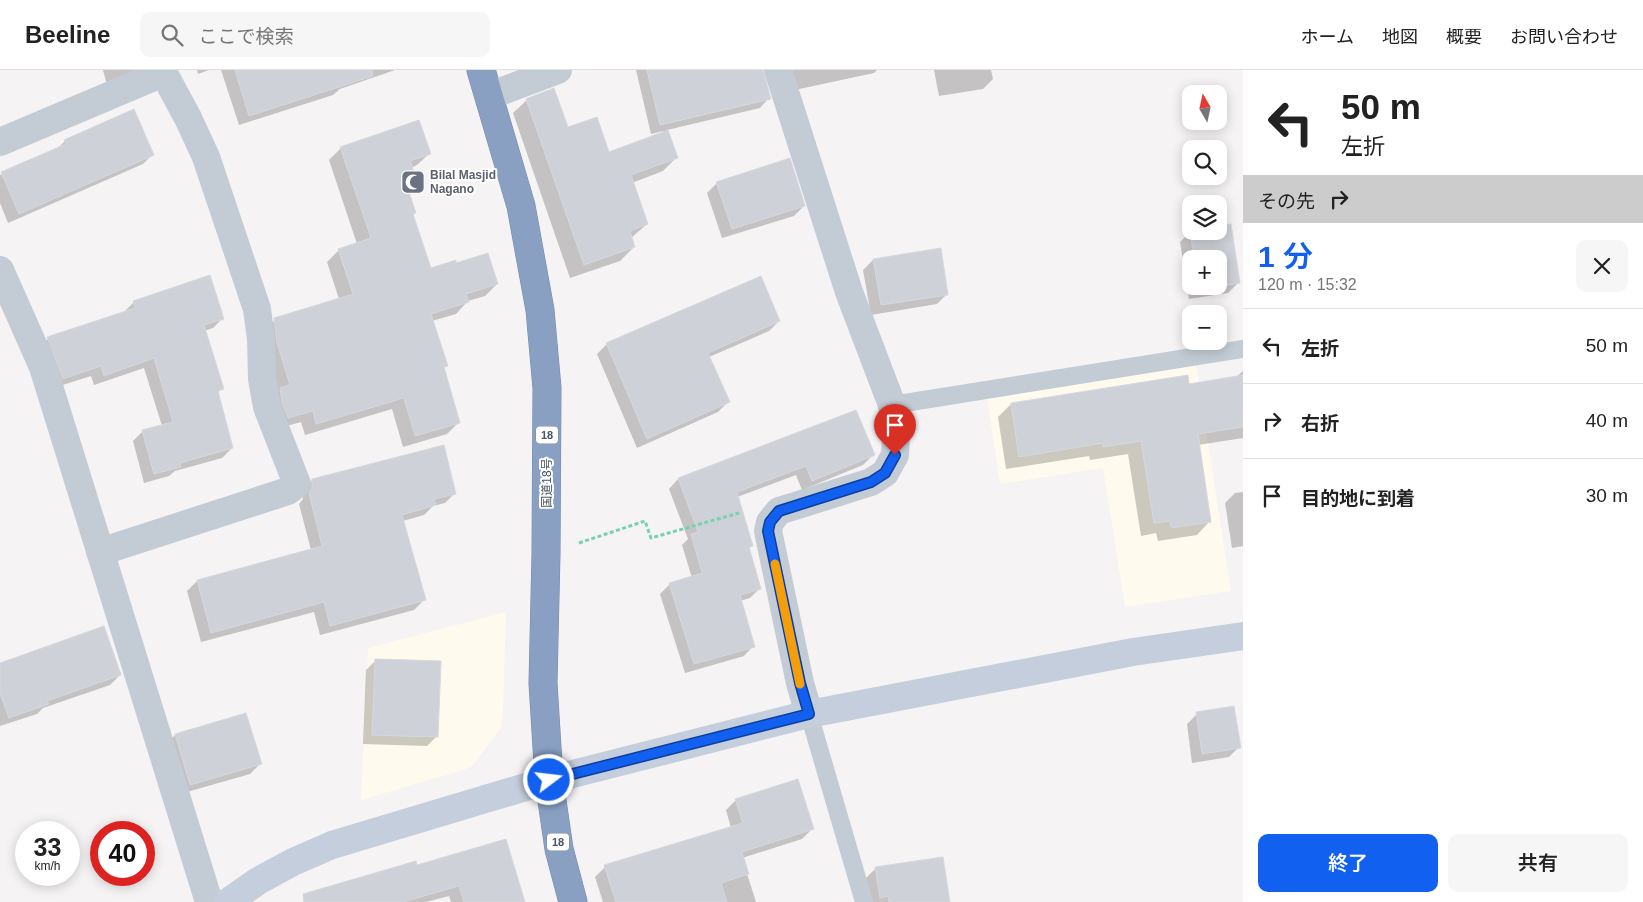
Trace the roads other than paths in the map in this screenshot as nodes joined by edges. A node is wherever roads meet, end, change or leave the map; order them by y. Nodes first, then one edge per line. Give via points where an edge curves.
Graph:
1 (480, 70) edge
2 (558, 70) edge
3 (778, 70) edge
4 (163, 71) edge
5 (489, 96) junction
6 (0, 142) edge
7 (0, 270) edge
8 (1243, 349) edge
9 (892, 405) junction
10 (100, 552) junction
11 (1243, 636) edge
12 (809, 714) junction
13 (549, 780) junction
14 (209, 902) edge
15 (228, 902) edge
16 (573, 902) edge
17 (864, 902) edge

1 - 5 highway, 国道18号 / 18
2 - 5 street
3 - 9 street via 849,292
4 - 6 street
4 - 10 street via 206,157 256,309 267,407 296,484 288,491
5 - 13 highway, 国道18号 / 18 via 522,206 540,310 547,388 543,683
7 - 10 street via 43,367
8 - 9 lane
9 - 12 street via 895,455 885,473 871,482 779,511 770,522 768,531
10 - 14 street
11 - 12 street via 1133,652
12 - 13 street
12 - 17 lane
13 - 15 street via 332,844 284,866
13 - 16 highway, 国道18号 / 18 via 559,849

